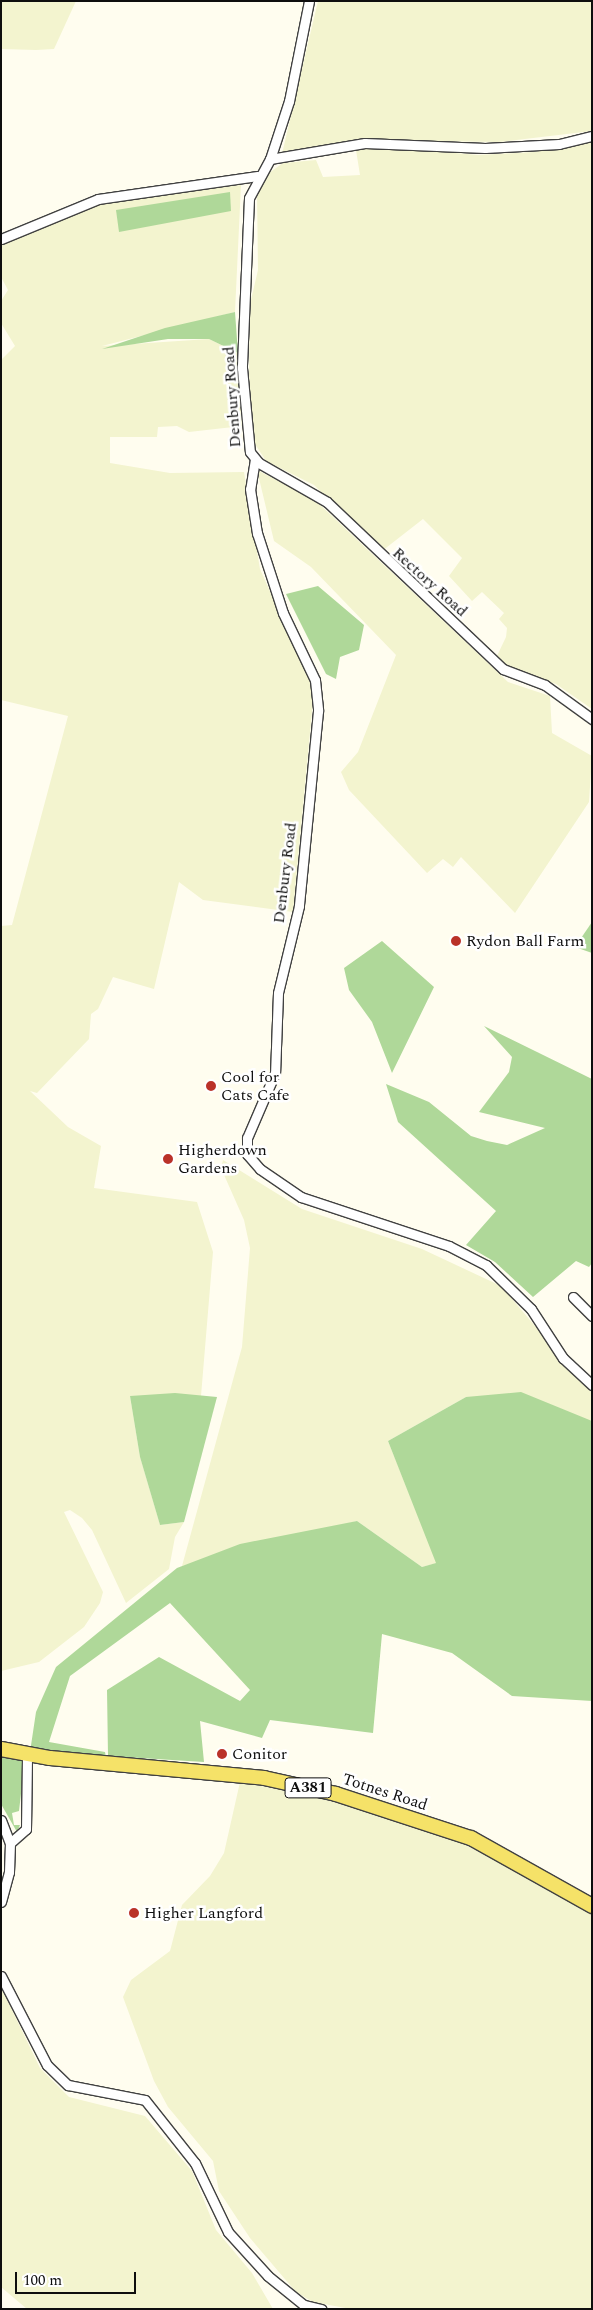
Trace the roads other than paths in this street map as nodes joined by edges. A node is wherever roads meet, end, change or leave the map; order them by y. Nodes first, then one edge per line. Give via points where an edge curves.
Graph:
1 (309, 1) edge
2 (592, 136) edge
3 (270, 159) junction
4 (257, 176) junction
5 (1, 239) edge
6 (255, 459) junction
7 (592, 719) edge
8 (573, 1298) dead end
9 (592, 1316) edge
10 (592, 1385) edge
11 (1, 1749) edge
12 (27, 1754) junction
13 (1, 1820) edge
14 (10, 1843) junction
15 (1, 1902) edge
16 (592, 1906) edge
17 (1, 1976) edge
18 (322, 2309) edge

1 - 3 street, Denbury Road via 289,101
2 - 3 street via 559,144 484,148 365,143
3 - 4 street, Denbury Road
4 - 5 street via 98,199
4 - 6 street, Denbury Road via 249,198 242,368 248,447
6 - 7 street, Rectory Road via 327,502 503,669 544,685
6 - 10 street, Denbury Road via 250,489 257,533 283,613 315,680 318,711 298,906 278,993 275,1073 247,1138 247,1154 260,1169 302,1197 449,1246 486,1265 532,1309 563,1358
8 - 9 street
11 - 12 main road, Totnes Road / A381
12 - 14 street via 26,1829
12 - 16 main road, Totnes Road / A381 via 264,1778 336,1794 471,1838
13 - 14 street
14 - 15 street via 9,1872
17 - 18 street via 46,2065 68,2085 145,2100 196,2163 228,2232 268,2276 304,2305

